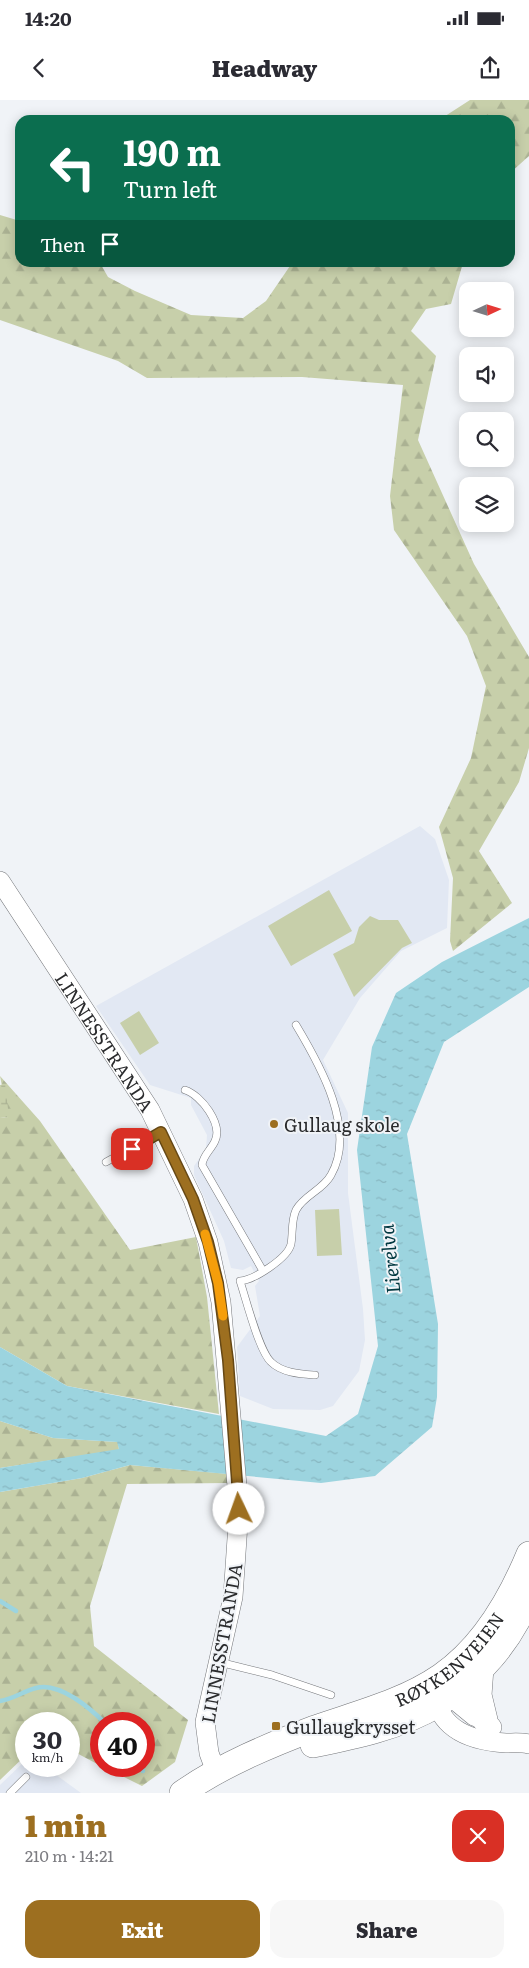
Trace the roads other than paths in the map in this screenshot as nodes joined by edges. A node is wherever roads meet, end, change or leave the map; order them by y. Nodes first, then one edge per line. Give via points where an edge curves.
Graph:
1 (0, 881) edge
2 (296, 1025) dead end
3 (186, 1090) dead end
4 (161, 1132) junction
5 (106, 1162) dead end
6 (263, 1271) junction
7 (315, 1375) dead end
8 (529, 1554) edge
9 (529, 1595) edge
10 (218, 1662) junction
11 (480, 1668) junction
12 (439, 1694) junction
13 (331, 1695) dead end
14 (485, 1720) junction
15 (527, 1743) edge
16 (216, 1772) junction
17 (26, 1777) dead end
18 (10, 1793) edge
19 (182, 1793) edge

1 - 4 street, LINNESSTRANDA
2 - 6 lane via 324,1075 340,1140 337,1162 328,1181 301,1203 296,1212 291,1246
3 - 6 lane via 198,1099 214,1122 217,1136 202,1165
4 - 5 lane
4 - 10 street, LINNESSTRANDA via 193,1199 208,1242 221,1302 238,1480 239,1526 236,1574
6 - 7 lane via 240,1282 264,1352 271,1362 290,1372
8 - 12 highway, RØYKENVEIEN via 520,1577 495,1619 463,1656
9 - 11 highway, RØYKENVEIEN via 516,1623
10 - 13 lane via 263,1672
10 - 16 street, LINNESSTRANDA via 205,1722 209,1753
11 - 12 highway, RØYKENVEIEN
11 - 14 highway via 479,1694
12 - 14 street
12 - 15 street via 445,1721 455,1730 493,1741
12 - 16 highway, RØYKENVEIEN via 374,1730 251,1756
14 - 15 street via 499,1731
16 - 19 highway, RØYKENVEIEN
17 - 18 lane

